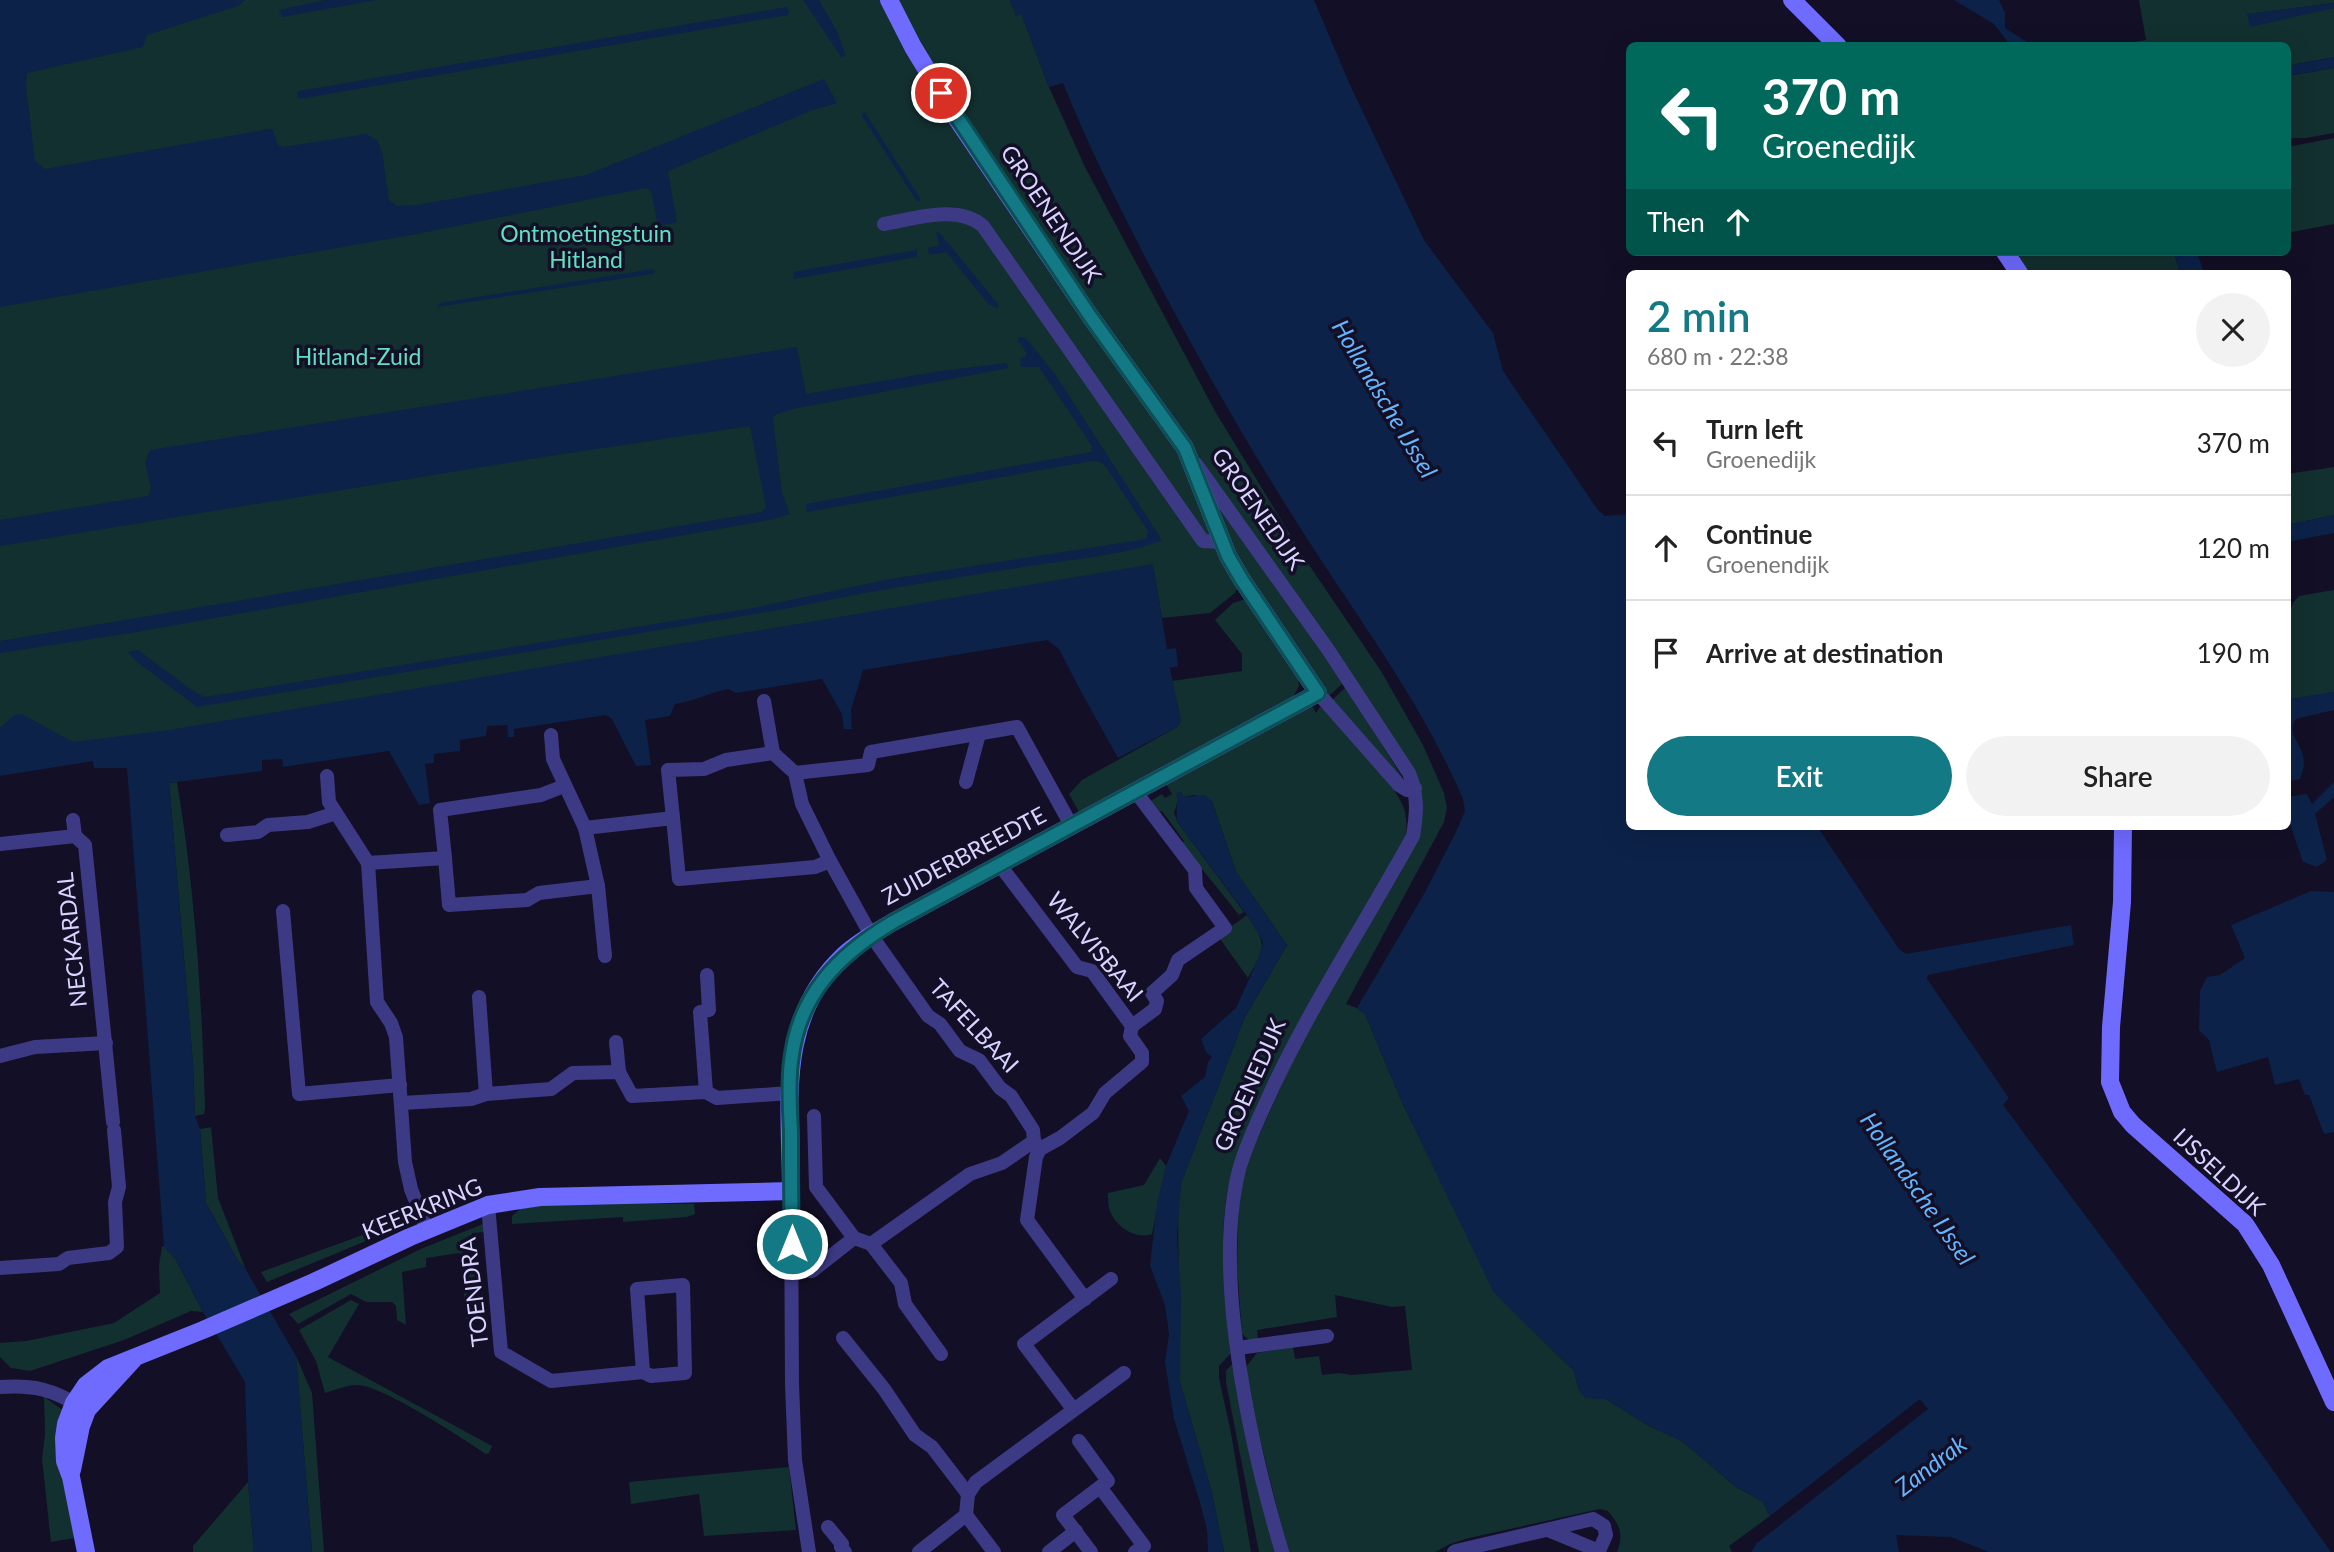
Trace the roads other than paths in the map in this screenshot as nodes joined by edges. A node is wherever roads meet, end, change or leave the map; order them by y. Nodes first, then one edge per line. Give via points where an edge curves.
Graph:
1 (889, 0) edge
2 (1792, 0) edge
3 (1834, 42) edge
4 (890, 223) dead end
5 (1185, 448) junction
6 (1222, 542) junction
7 (1318, 693) junction
8 (764, 701) dead end
9 (979, 734) junction
10 (551, 735) dead end
11 (773, 753) junction
12 (794, 773) junction
13 (327, 776) dead end
14 (966, 782) dead end
15 (564, 786) junction
16 (1415, 788) junction
17 (1135, 791) junction
18 (336, 813) junction
19 (673, 817) junction
20 (73, 820) dead end
21 (1071, 825) junction
22 (585, 828) junction
23 (2123, 830) edge
24 (228, 835) dead end
25 (75, 836) junction
26 (0, 844) edge
27 (445, 858) junction
28 (830, 861) junction
29 (368, 863) junction
30 (999, 864) junction
31 (598, 886) junction
32 (283, 911) dead end
33 (871, 935) junction
34 (605, 956) dead end
35 (706, 975) dead end
36 (479, 997) dead end
37 (1132, 1026) junction
38 (616, 1042) dead end
39 (106, 1043) junction
40 (0, 1056) edge
41 (619, 1072) junction
42 (400, 1085) junction
43 (706, 1092) junction
44 (790, 1093) junction
45 (486, 1094) junction
46 (402, 1103) junction
47 (814, 1116) dead end
48 (1037, 1145) junction
49 (792, 1191) junction
50 (488, 1205) junction
51 (427, 1230) junction
52 (854, 1238) junction
53 (871, 1244) junction
54 (0, 1268) edge
55 (792, 1270) junction
56 (1111, 1279) dead end
57 (1084, 1299) junction
58 (1327, 1336) dead end
59 (843, 1338) dead end
60 (1238, 1348) junction
61 (941, 1354) dead end
62 (643, 1373) junction
63 (1124, 1373) dead end
64 (0, 1387) edge
65 (2334, 1402) edge
66 (81, 1406) junction
67 (1073, 1409) junction
68 (1079, 1441) dead end
69 (1100, 1487) junction
70 (968, 1493) junction
71 (966, 1515) junction
72 (828, 1527) dead end
73 (1548, 1530) dead end
74 (1076, 1531) junction
75 (86, 1552) edge
76 (809, 1552) edge
77 (845, 1552) edge
78 (919, 1552) edge
79 (994, 1552) edge
80 (1049, 1552) edge
81 (1091, 1552) edge
82 (1135, 1552) edge
83 (1282, 1552) edge
84 (1454, 1552) edge

1 - 5 street, GROENENDIJK via 969,136
2 - 3 street
4 - 6 street via 958,214 983,226 1203,541
5 - 6 street, GROENEDIJK
5 - 16 street, GROENEDIJK via 1329,652
6 - 7 street, GROENEDIJK via 1242,580
7 - 16 street, GROENEDIJK via 1399,785
7 - 17 street, ZUIDERBREEDTE
8 - 11 street
9 - 12 street via 872,752 868,765
9 - 14 street
9 - 21 street via 1017,727
10 - 15 street via 553,759
11 - 12 street
11 - 19 street via 726,760 704,769 668,770
12 - 28 street, TAFELBAAI via 802,804
13 - 18 street
15 - 22 street
15 - 27 street via 541,795 440,810
16 - 60 street, GROENEDIJK via 1418,811 1413,836 1303,1025 1240,1167 1230,1246
17 - 21 street, ZUIDERBREEDTE
17 - 37 street via 1195,870 1196,888 1226,928 1178,960 1172,975 1152,993 1155,1009
18 - 24 street
18 - 29 street
19 - 22 street
19 - 28 street via 679,879 815,867
20 - 25 street, NECKARDAL
21 - 30 street, ZUIDERBREEDTE
22 - 31 street
23 - 65 street, IJSSELDIJK via 2111,1027 2110,1082 2116,1099 2133,1125 2245,1224 2271,1265
25 - 26 street
25 - 39 street, NECKARDAL via 85,845
27 - 29 street
27 - 31 street via 449,905 527,900 539,893
28 - 33 street, TAFELBAAI
29 - 42 street via 377,1002 396,1037
30 - 33 street, ZUIDERBREEDTE
30 - 37 street, WALVISBAAI via 1077,967 1092,971
31 - 34 street
32 - 42 street via 299,1094
33 - 44 street, ZUIDERBREEDTE via 845,954 810,999 793,1046
33 - 48 street, TAFELBAAI via 928,1016 960,1051 979,1060 1011,1096
35 - 43 street via 709,1010 699,1012
36 - 45 street
37 - 48 street, WALVISBAAI via 1130,1036 1142,1062 1105,1093 1093,1113 1060,1138
38 - 41 street
39 - 40 street via 35,1046
39 - 54 street, NECKARDAL via 119,1187 117,1247 109,1253 68,1258 59,1264
41 - 43 street via 632,1096
41 - 45 street via 573,1073 551,1089
42 - 46 street
43 - 44 street via 716,1098
44 - 49 street, ZUIDERBREEDTE
45 - 46 street
46 - 51 street via 405,1162
47 - 52 street via 816,1187
48 - 53 street via 970,1174
48 - 57 street via 1027,1220
49 - 50 street, KEERKRING via 540,1198
49 - 55 street, ZUIDERBREEDTE
50 - 51 street, KEERKRING
50 - 62 street, TOENDRA via 501,1352 551,1381
51 - 66 street, KEERKRING via 133,1359
52 - 53 street
52 - 55 street via 812,1271
53 - 61 street via 901,1283 905,1304
55 - 76 street, ZUIDERBREEDTE via 795,1460
56 - 57 street
57 - 67 street via 1024,1344
58 - 60 street
59 - 70 street via 915,1435 932,1447
60 - 83 street, GROENEDIJK
62 - 62 street, TOENDRA via 637,1289 683,1285 685,1373
63 - 67 street
64 - 66 street via 44,1388
66 - 75 street, KEERKRING via 71,1477
67 - 70 street via 976,1482
68 - 69 street via 1108,1481
69 - 74 street via 1063,1515
69 - 82 street via 1144,1546
70 - 71 street
71 - 78 street
71 - 79 street
72 - 77 street
73 - 84 street
74 - 80 street
74 - 81 street

